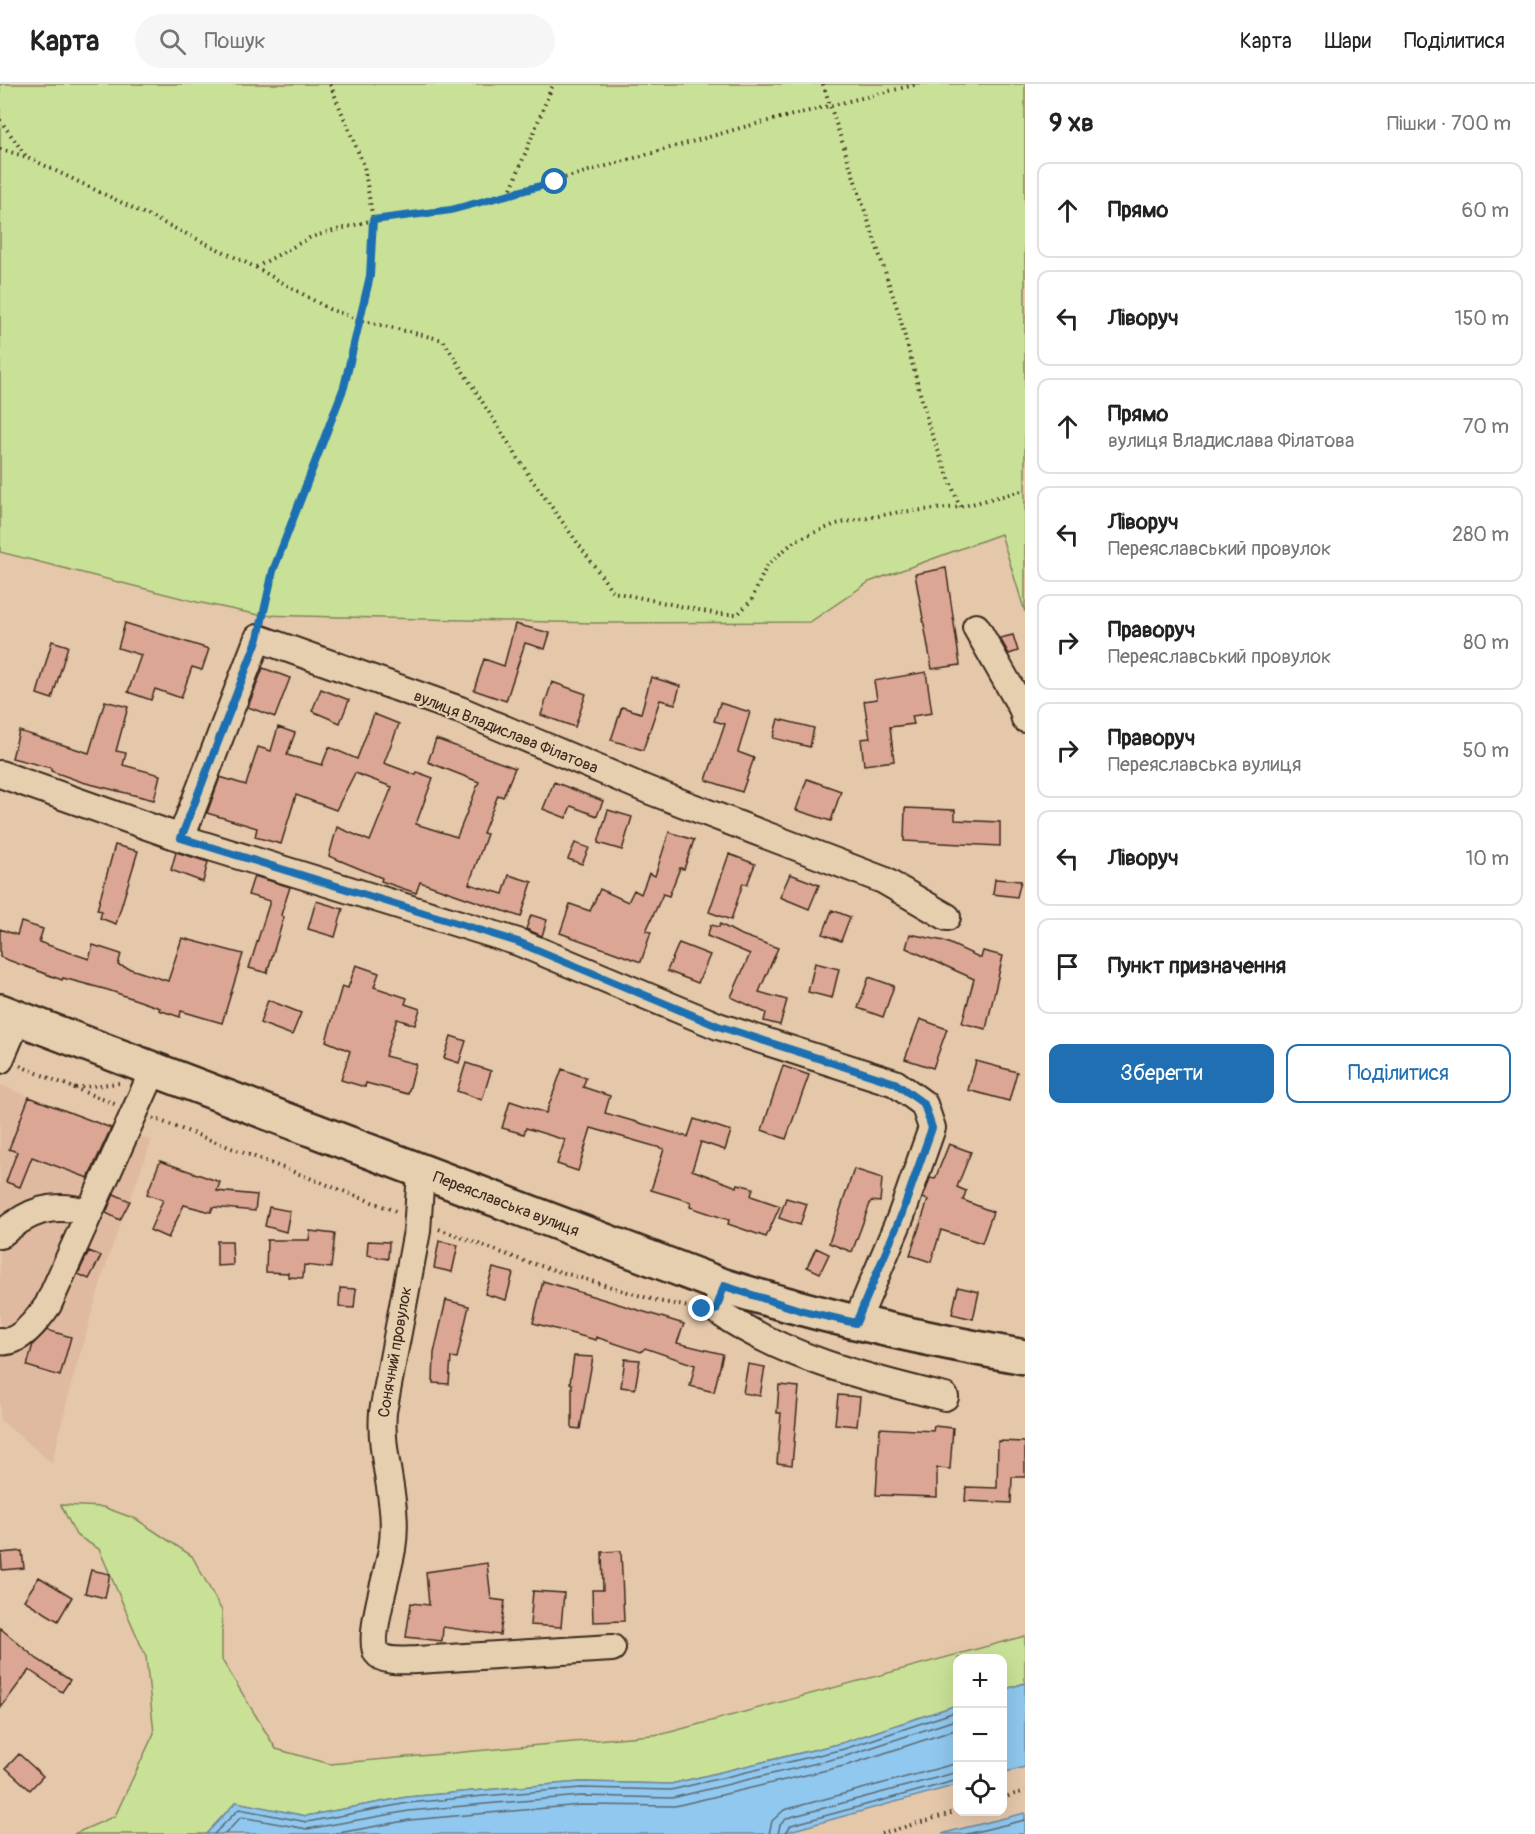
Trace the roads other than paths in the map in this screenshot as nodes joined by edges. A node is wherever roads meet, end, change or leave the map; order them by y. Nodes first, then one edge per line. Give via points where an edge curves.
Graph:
1 (976, 627) dead end
2 (1025, 719) edge
3 (0, 774) edge
4 (181, 838) junction
5 (947, 917) dead end
6 (9, 1015) edge
7 (1, 1059) edge
8 (153, 1071) junction
9 (421, 1172) junction
10 (88, 1213) junction
11 (0, 1235) edge
12 (720, 1298) junction
13 (856, 1323) junction
14 (0, 1341) edge
15 (1025, 1357) edge
16 (945, 1397) dead end
17 (612, 1648) dead end

1 - 2 street
3 - 4 street
4 - 5 street, вулиця Владислава Філатова via 258,638 460,710 648,790 883,880
4 - 13 street via 518,942 718,1026 895,1083 924,1104 932,1128 901,1216
6 - 7 street
6 - 8 main road, Переяславська вулиця
8 - 9 main road, Переяславська вулиця
8 - 10 street
9 - 12 main road, Переяславська вулиця
9 - 17 street, Сонячний провулок via 418,1220 383,1412 395,1521 375,1630 376,1651 388,1659 417,1660
10 - 11 street via 67,1206 54,1207 20,1221
10 - 14 street via 43,1312 19,1336
12 - 13 main road, Переяславська вулиця
12 - 16 street via 753,1332 830,1365
13 - 15 main road, Переяславська вулиця

